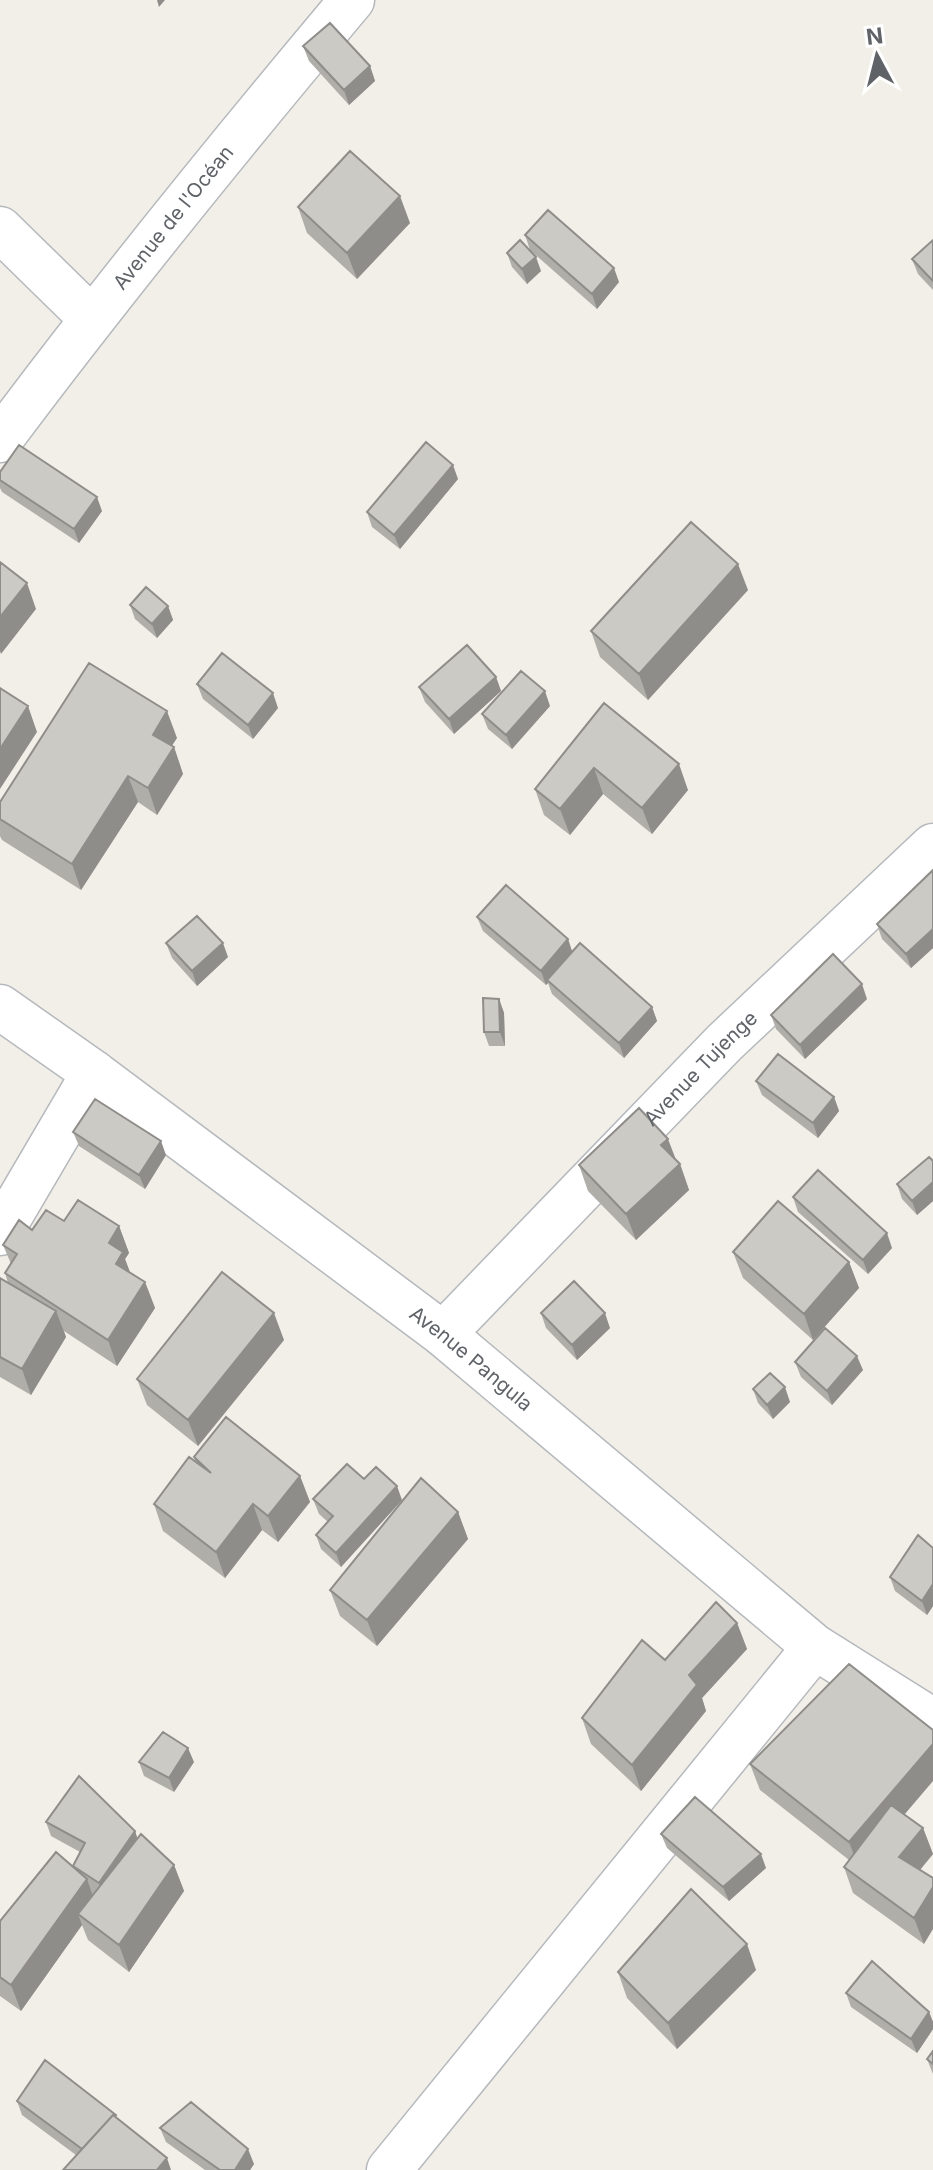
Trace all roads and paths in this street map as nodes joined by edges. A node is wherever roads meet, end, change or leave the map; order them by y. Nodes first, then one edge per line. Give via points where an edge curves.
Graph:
1 (352, 0) edge
2 (0, 229) edge
3 (91, 318) junction
4 (0, 440) edge
5 (933, 846) edge
6 (0, 1007) edge
7 (94, 1073) junction
8 (0, 1233) edge
9 (443, 1334) junction
10 (815, 1647) junction
11 (933, 1721) edge
12 (389, 2170) edge

1 - 3 street, Avenue de l'Océan
2 - 3 street
3 - 4 street, Avenue de l'Océan
5 - 9 street, Avenue Tujenge via 724,1043
6 - 7 street, Avenue Pangula
7 - 8 street
7 - 9 street, Avenue Pangula
9 - 10 street, Avenue Pangula
10 - 11 street, Avenue Pangula
10 - 12 street

